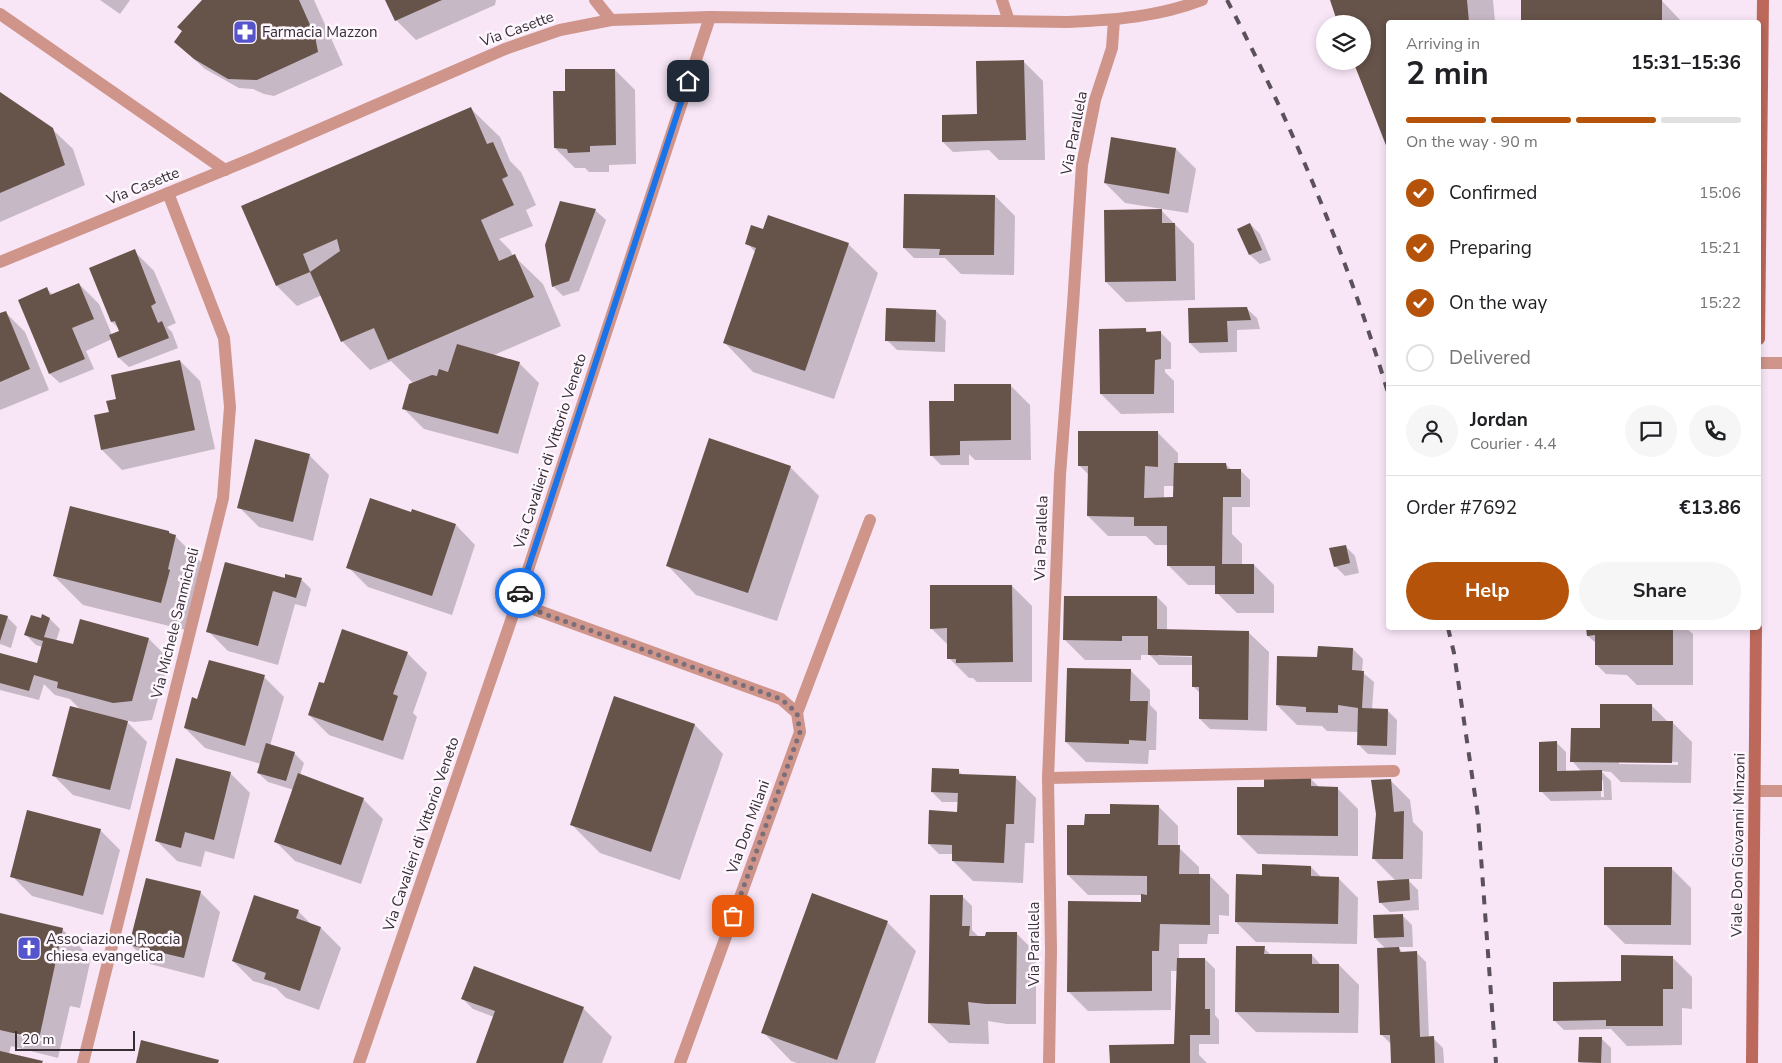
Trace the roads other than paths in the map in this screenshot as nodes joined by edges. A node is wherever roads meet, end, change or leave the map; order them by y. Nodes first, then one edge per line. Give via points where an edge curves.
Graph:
1 (595, 0) edge
2 (1002, 0) edge
3 (1202, 0) edge
4 (1763, 0) edge
5 (0, 14) edge
6 (710, 17) junction
7 (611, 20) junction
8 (1009, 20) junction
9 (1114, 20) junction
10 (225, 170) junction
11 (1761, 170) edge
12 (168, 193) junction
13 (0, 262) edge
14 (1761, 363) edge
15 (1782, 363) edge
16 (870, 520) dead end
17 (517, 604) junction
18 (1756, 630) edge
19 (797, 713) junction
20 (1394, 771) dead end
21 (1048, 778) junction
22 (1755, 791) junction
23 (1782, 791) edge
24 (83, 1063) edge
25 (359, 1063) edge
26 (680, 1063) edge
27 (1049, 1063) edge
28 (1752, 1063) edge

1 - 7 street
2 - 8 street
3 - 9 street, Via Casette via 1172,11
4 - 11 main road
5 - 10 street
6 - 7 street, Via Casette
6 - 8 street, Via Casette
6 - 17 street, Via Cavalieri di Vittorio Veneto
7 - 10 street, Via Casette via 560,30 505,49
8 - 9 street, Via Casette
9 - 21 street, Via Parallela via 1112,48 1095,100 1082,165 1060,474
10 - 12 street, Via Casette
12 - 13 street, Via Casette
12 - 24 street, Via Michele Sanmicheli via 224,338 230,407 223,498
14 - 15 street
16 - 19 street, Via Don Milani
17 - 19 street via 781,699
17 - 25 street, Via Cavalieri di Vittorio Veneto
18 - 22 main road, Viale Don Giovanni Minzoni
19 - 26 street, Via Don Milani via 800,732
20 - 21 street
21 - 27 street, Via Parallela
22 - 23 street
22 - 28 main road, Viale Don Giovanni Minzoni

